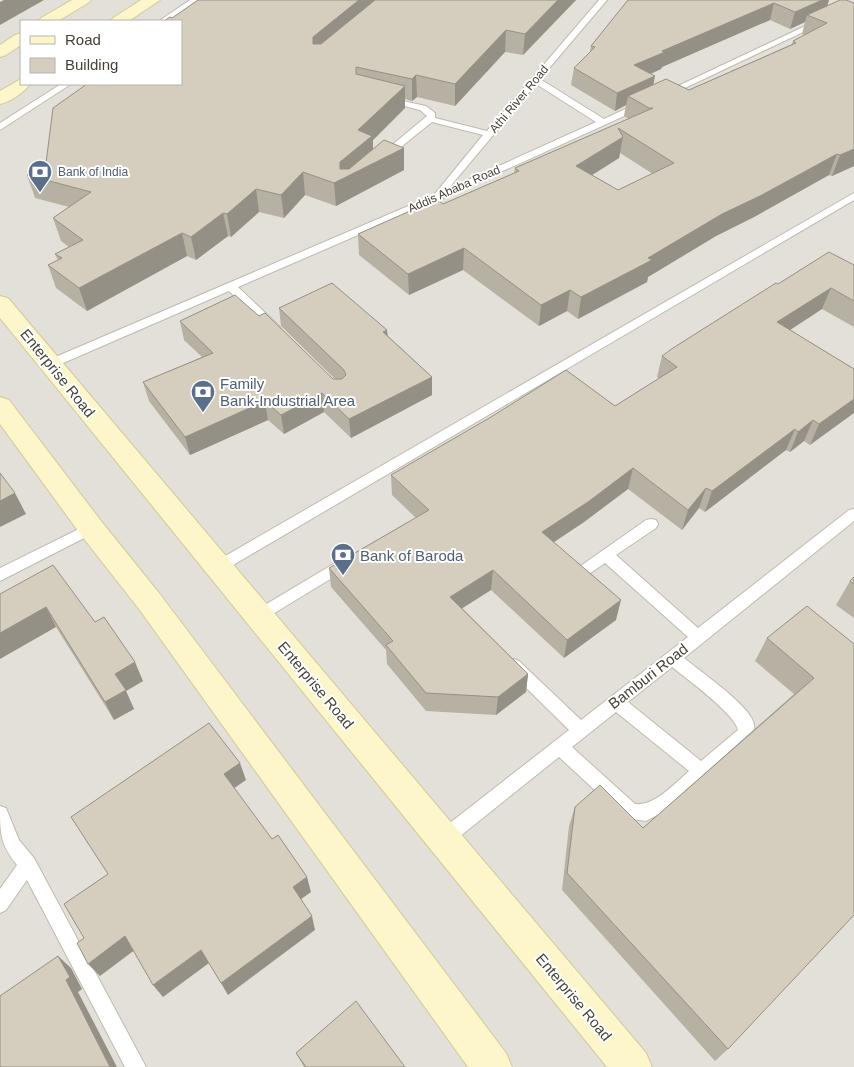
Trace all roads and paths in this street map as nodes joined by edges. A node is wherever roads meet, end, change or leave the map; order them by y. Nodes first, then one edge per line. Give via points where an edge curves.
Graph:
1 (83, 0) edge
2 (152, 0) edge
3 (195, 0) edge
4 (603, 0) edge
5 (854, 5) edge
6 (52, 20) edge
7 (121, 20) edge
8 (165, 20) edge
9 (20, 39) edge
10 (0, 52) edge
11 (535, 80) junction
12 (21, 85) edge
13 (65, 85) edge
14 (379, 97) edge
15 (0, 99) edge
16 (430, 119) junction
17 (603, 122) junction
18 (0, 127) edge
19 (489, 134) junction
20 (377, 163) edge
21 (854, 196) edge
22 (435, 198) junction
23 (230, 286) junction
24 (0, 303) edge
25 (285, 340) edge
26 (50, 364) junction
27 (0, 406) edge
28 (854, 514) edge
29 (651, 524) dead end
30 (91, 528) junction
31 (358, 555) edge
32 (606, 555) junction
33 (218, 568) junction
34 (0, 575) edge
35 (577, 576) edge
36 (258, 616) junction
37 (698, 637) junction
38 (672, 657) junction
39 (506, 658) edge
40 (616, 702) junction
41 (580, 730) junction
42 (559, 746) junction
43 (701, 772) junction
44 (0, 814) edge
45 (443, 838) junction
46 (28, 864) junction
47 (0, 904) edge
48 (136, 1067) edge
49 (492, 1067) edge
50 (632, 1067) edge

1 - 6 main road
2 - 7 main road
3 - 8 lane
4 - 11 lane, Athi River Road
5 - 17 lane, Addis Ababa Road
9 - 10 main road
11 - 17 lane
11 - 19 lane, Athi River Road
12 - 15 main road
13 - 18 lane
14 - 16 lane via 428,110 432,115
16 - 19 lane
16 - 20 lane
17 - 22 lane, Addis Ababa Road
19 - 22 lane, Athi River Road
21 - 33 lane
22 - 23 lane, Addis Ababa Road
23 - 25 lane
23 - 26 lane, Addis Ababa Road
24 - 26 main road, Enterprise Road
26 - 33 main road, Enterprise Road
27 - 30 main road
28 - 37 lane, Bamburi Road
29 - 32 lane
30 - 34 lane
30 - 49 main road via 149,601
31 - 36 lane
32 - 35 lane
32 - 37 lane
33 - 36 main road, Enterprise Road
36 - 45 main road, Enterprise Road
37 - 38 lane, Bamburi Road
38 - 40 lane, Bamburi Road
38 - 43 lane via 729,705 744,722 747,734
39 - 41 lane
40 - 41 lane, Bamburi Road
40 - 43 lane
41 - 42 lane, Bamburi Road
42 - 43 lane via 630,812 646,813
42 - 45 lane, Bamburi Road
44 - 46 lane via 12,846
45 - 50 main road, Enterprise Road
46 - 47 lane
46 - 48 lane

